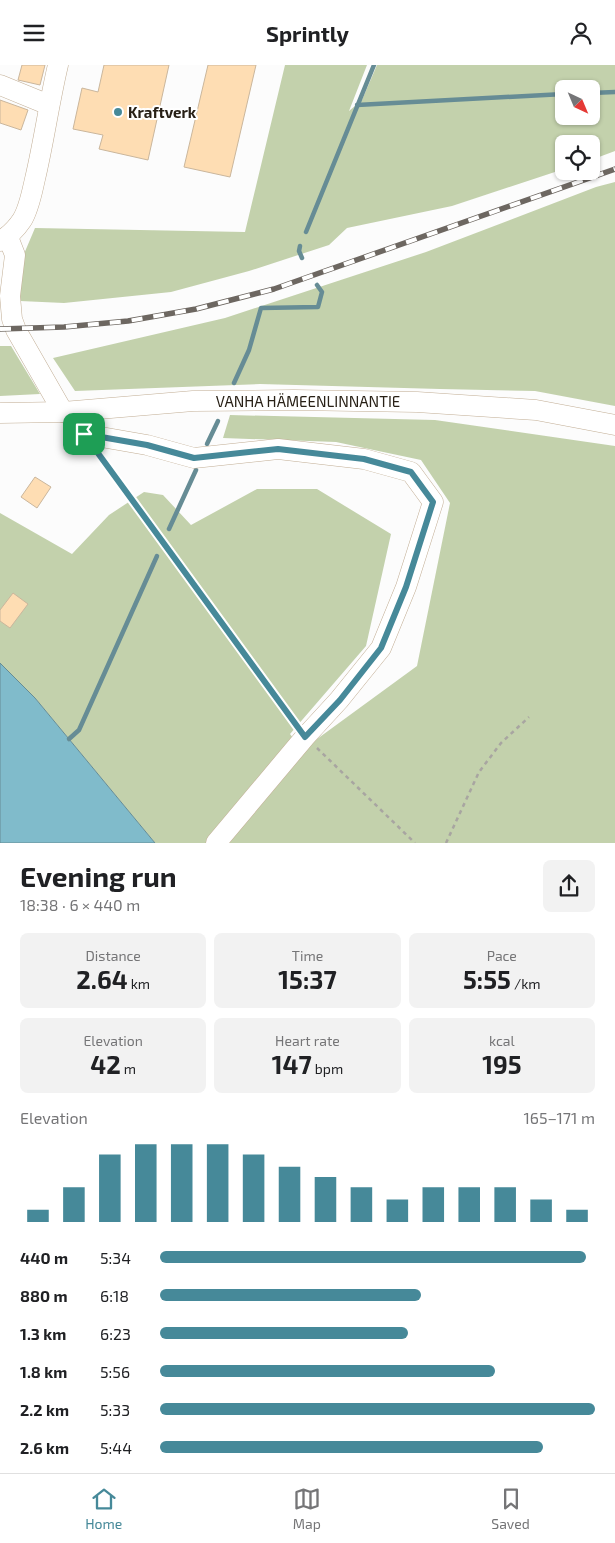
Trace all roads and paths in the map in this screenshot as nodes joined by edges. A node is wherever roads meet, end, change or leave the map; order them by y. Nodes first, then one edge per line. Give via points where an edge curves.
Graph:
1 (58, 65) edge
2 (0, 85) edge
3 (49, 105) junction
4 (4, 239) edge
5 (64, 412) junction
6 (0, 413) edge
7 (615, 425) edge
8 (84, 434) joint
9 (529, 717) dead end
10 (305, 737) junction
11 (216, 843) edge
12 (415, 843) edge
13 (446, 843) edge

1 - 3 street
2 - 3 street
3 - 4 street via 23,219
4 - 5 street via 15,255 10,296 12,319
5 - 6 street, VANHA HÄMEENLINNANTIE
5 - 7 street, VANHA HÄMEENLINNANTIE via 193,401 398,402 536,410
8 - 10 path
8 - 10 street via 147,445 194,458 278,449 364,459 411,472 433,502 406,587 381,648 340,700
9 - 13 path via 501,743 480,772
10 - 11 street
10 - 12 path

